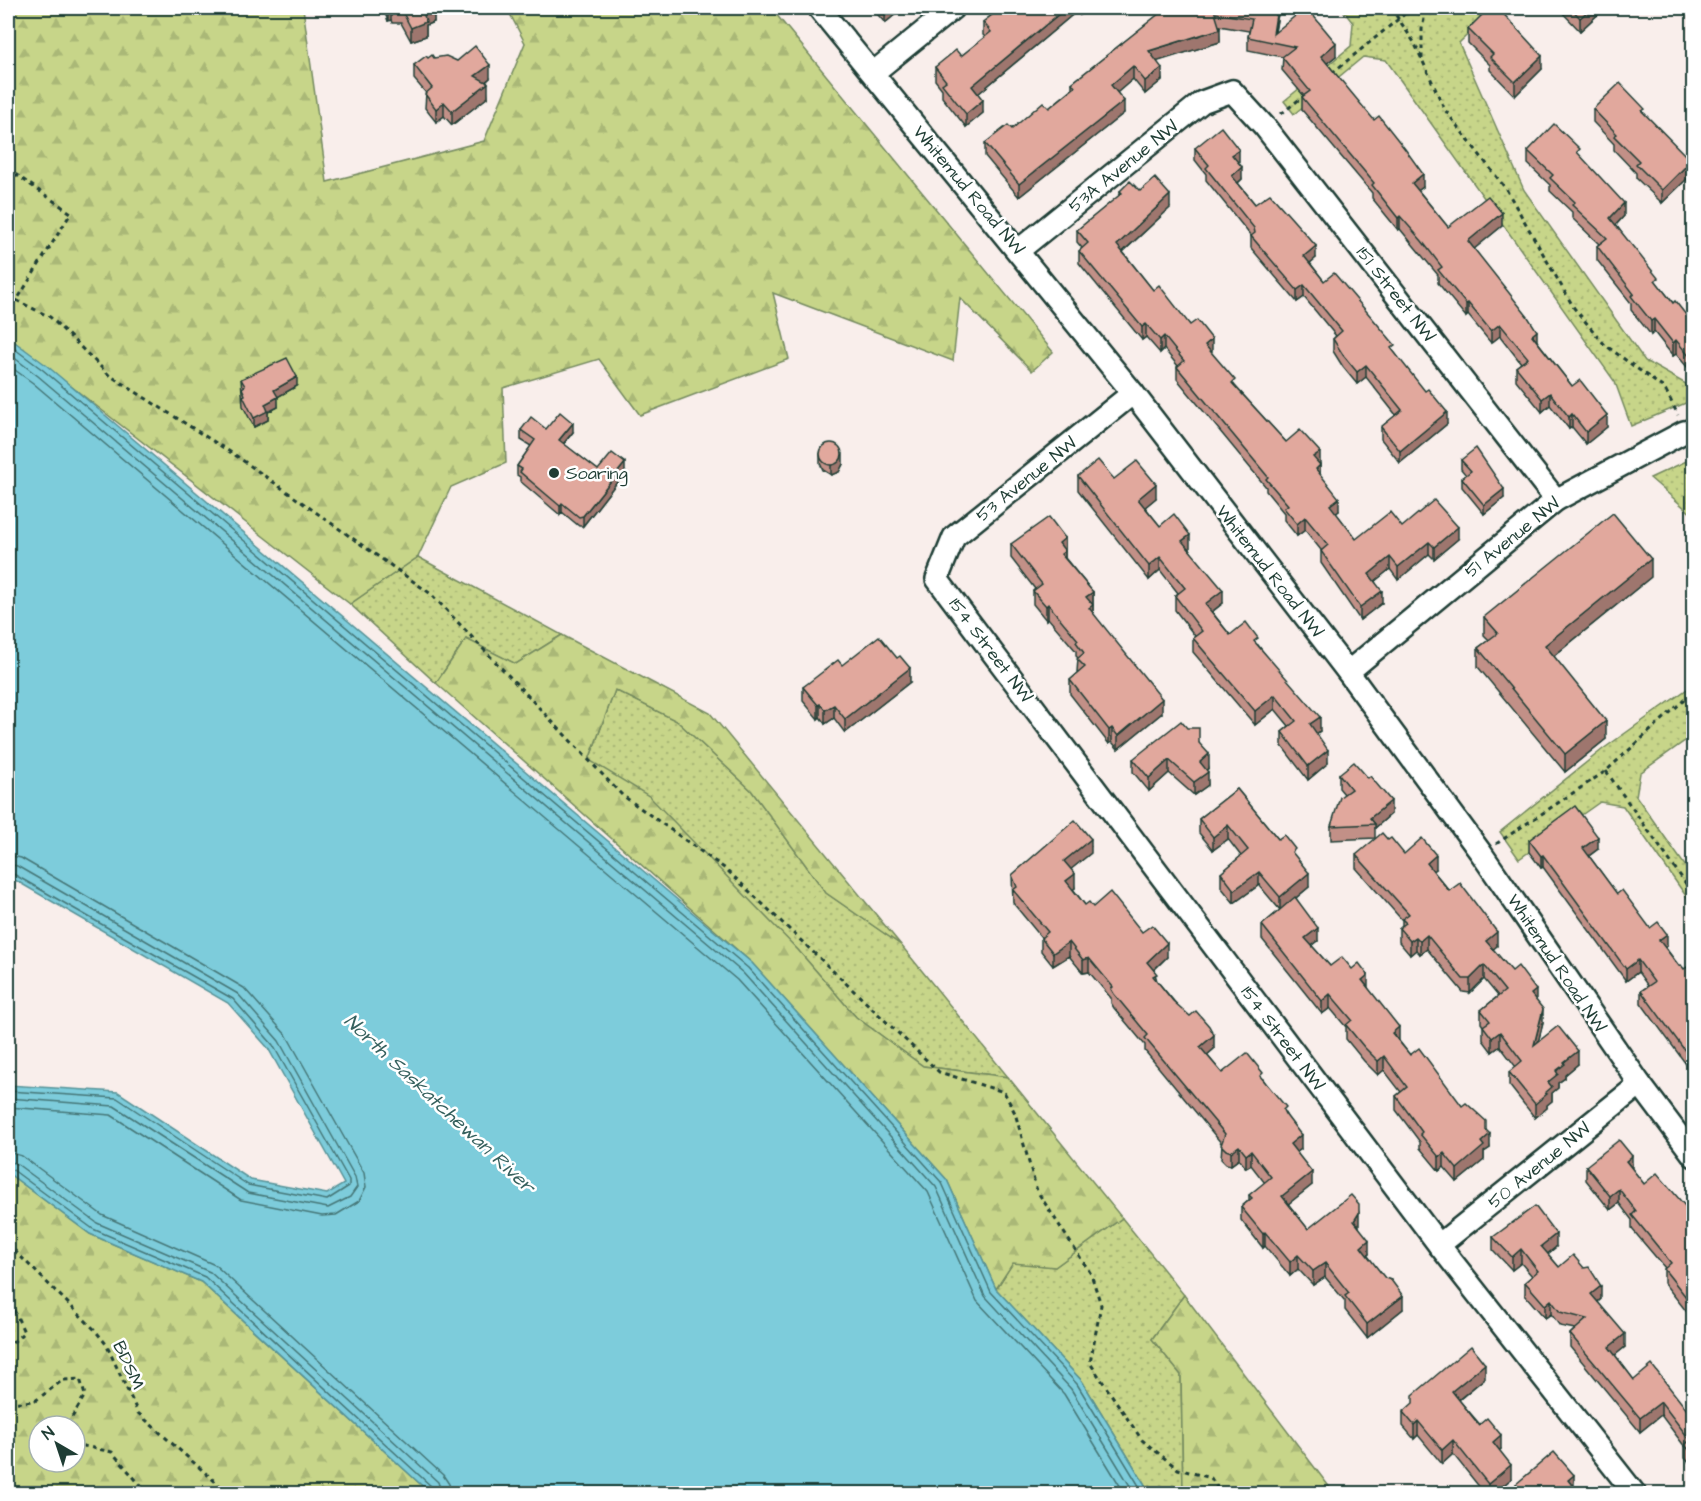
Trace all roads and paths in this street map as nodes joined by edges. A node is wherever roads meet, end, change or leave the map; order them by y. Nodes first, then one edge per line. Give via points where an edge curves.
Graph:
1 (819, 8) edge
2 (953, 8) edge
3 (1391, 8) edge
4 (1412, 8) edge
5 (1426, 8) edge
6 (1400, 17) junction
7 (1422, 64) junction
8 (873, 73) junction
9 (1328, 76) edge
10 (1310, 90) edge
11 (1232, 91) joint
12 (1265, 127) junction
13 (8, 169) edge
14 (1019, 250) junction
15 (8, 296) edge
16 (17, 300) junction
17 (1133, 393) junction
18 (1689, 431) edge
19 (1694, 467) edge
20 (1556, 500) junction
21 (937, 579) joint
22 (1348, 672) junction
23 (1694, 691) edge
24 (1606, 771) junction
25 (1481, 853) junction
26 (1694, 895) edge
27 (1640, 1084) junction
28 (1694, 1156) edge
29 (8, 1245) edge
30 (1439, 1245) junction
31 (8, 1303) edge
32 (8, 1343) edge
33 (8, 1403) edge
34 (75, 1414) edge
35 (87, 1447) edge
36 (148, 1494) edge
37 (229, 1494) edge
38 (1221, 1494) edge
39 (1635, 1494) edge

1 - 8 street, Whitemud Road NW
2 - 8 street
3 - 6 path
4 - 6 path
5 - 7 path
6 - 7 path
6 - 9 path
7 - 18 path via 1445,110 1506,189 1574,308 1605,345 1665,389
8 - 14 street, Whitemud Road NW
10 - 12 path
11 - 12 street, 151 Street NW
11 - 14 street, 53A Avenue NW via 1202,102
12 - 20 street, 151 Street NW
13 - 16 path via 71,213
14 - 17 street, Whitemud Road NW
15 - 16 path
16 - 38 path via 50,317 110,375 238,457 432,594 622,795 727,870 939,1072 1004,1092 1015,1113 1037,1191 1091,1274 1101,1305 1090,1363 1142,1440 1178,1469 1211,1478
17 - 21 street, 53 Avenue NW via 954,537
17 - 22 street, Whitemud Road NW
18 - 19 path
18 - 20 street, 51 Avenue NW
20 - 22 street, 51 Avenue NW
21 - 30 street, 154 Street NW
22 - 25 street, Whitemud Road NW
23 - 24 path
24 - 25 path
24 - 26 path
25 - 27 street, Whitemud Road NW
27 - 28 street, Whitemud Road NW
27 - 30 street, 50 Avenue NW
29 - 37 path, BDSM via 106,1344 138,1413
30 - 39 street, 154 Street NW
31 - 32 path via 24,1332
33 - 34 path via 35,1401 63,1380 80,1379 85,1395
35 - 36 path via 112,1452

